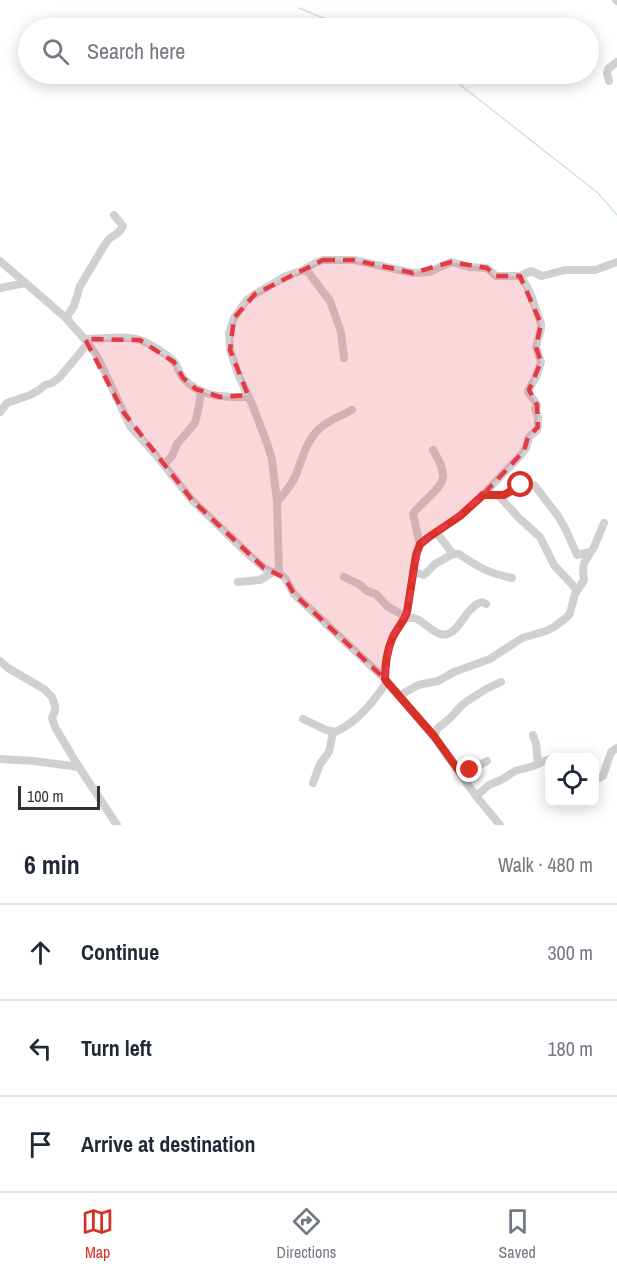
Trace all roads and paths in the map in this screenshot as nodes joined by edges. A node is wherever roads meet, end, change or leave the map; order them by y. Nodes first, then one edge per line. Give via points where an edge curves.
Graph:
1 (617, 62) edge
2 (609, 81) dead end
3 (114, 214) dead end
4 (0, 261) edge
5 (617, 261) edge
6 (304, 270) junction
7 (520, 276) junction
8 (25, 283) junction
9 (0, 288) edge
10 (66, 318) junction
11 (86, 341) junction
12 (344, 358) dead end
13 (201, 391) junction
14 (249, 397) junction
15 (352, 410) dead end
16 (0, 412) edge
17 (434, 450) dead end
18 (164, 464) junction
19 (483, 495) junction
20 (498, 495) junction
21 (277, 502) junction
22 (604, 523) dead end
23 (436, 532) junction
24 (420, 544) junction
25 (590, 552) junction
26 (453, 554) junction
27 (276, 572) junction
28 (413, 572) junction
29 (344, 577) dead end
30 (512, 578) dead end
31 (238, 582) dead end
32 (577, 590) junction
33 (486, 604) dead end
34 (405, 617) junction
35 (0, 661) edge
36 (386, 680) junction
37 (501, 682) dead end
38 (399, 696) junction
39 (303, 719) dead end
40 (333, 732) junction
41 (533, 735) dead end
42 (434, 736) junction
43 (617, 748) edge
44 (0, 759) edge
45 (487, 761) dead end
46 (545, 761) edge
47 (538, 764) junction
48 (79, 767) junction
49 (462, 775) junction
50 (599, 778) edge
51 (313, 783) dead end
52 (476, 795) junction
53 (117, 825) edge
54 (500, 825) edge

1 - 2 street via 608,69
3 - 10 street via 122,229 104,246
4 - 8 street
5 - 7 street via 595,270 565,270 542,276 531,271
6 - 7 street via 323,260 354,260 412,273 429,272 451,262 487,268 496,276
6 - 12 street via 330,301 341,332
6 - 14 street via 255,294 234,318 229,333 230,350
7 - 19 street via 541,324 536,347 541,362 528,391 535,399 539,422 537,430 528,436 524,451
8 - 9 street
8 - 10 street
10 - 11 street
11 - 13 street via 140,340 174,362 183,378
11 - 16 street via 60,377 7,403
11 - 18 street via 130,426
13 - 14 street via 220,397
13 - 18 street via 195,423
14 - 21 street via 272,460
15 - 21 street via 318,429 288,489
17 - 24 street via 443,476 439,486 413,514
18 - 27 street via 192,500 264,568
19 - 20 street
19 - 23 street
20 - 25 street via 521,485 536,486 558,516 577,555
20 - 32 street via 540,537 554,565
21 - 27 street
22 - 25 street
23 - 24 street
23 - 26 street
24 - 28 street
25 - 32 street
26 - 28 street via 424,575
26 - 30 street via 488,572
27 - 31 street via 260,580
27 - 36 street via 285,578 294,594
28 - 34 street
29 - 34 street via 376,594
32 - 38 street via 570,613 554,627 522,638 490,659 438,681 418,685
33 - 34 street via 473,606 449,634
34 - 36 street via 392,638
35 - 48 street via 52,697 53,723
36 - 38 street
36 - 40 street via 357,718
37 - 42 street via 463,704
38 - 42 street
39 - 40 street
40 - 51 street via 329,752
41 - 47 street
42 - 49 street
43 - 50 street via 611,752
44 - 48 street
45 - 49 street
46 - 47 street
47 - 52 street via 515,771
48 - 53 street
49 - 52 street
52 - 54 street

